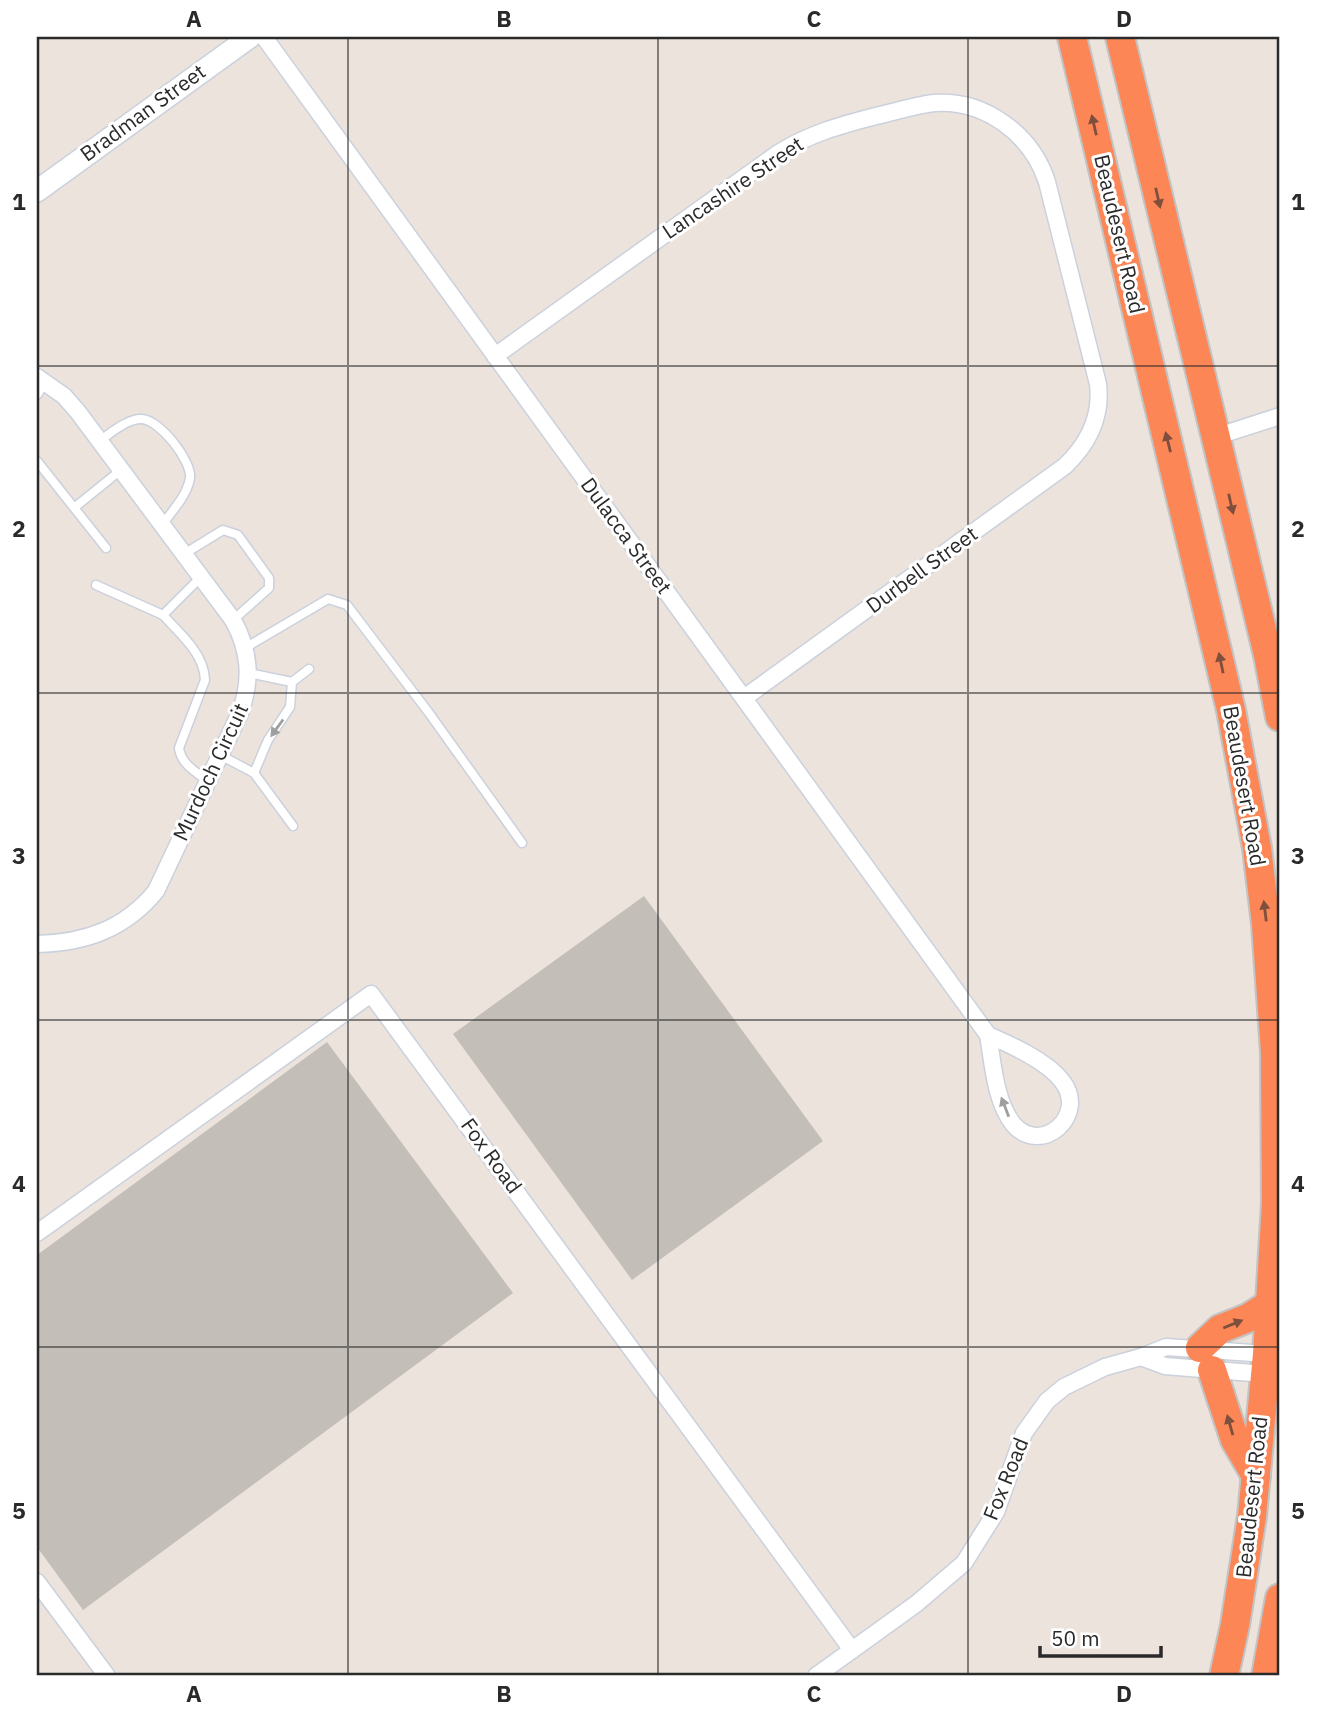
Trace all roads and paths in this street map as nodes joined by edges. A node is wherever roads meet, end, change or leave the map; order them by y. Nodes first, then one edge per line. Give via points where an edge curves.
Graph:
1 (250, 37) edge
2 (264, 37) edge
3 (1072, 37) edge
4 (1119, 37) edge
5 (37, 191) edge
6 (495, 356) junction
7 (40, 384) edge
8 (1280, 416) edge
9 (1091, 432) joint
10 (1215, 438) junction
11 (99, 441) junction
12 (37, 461) edge
13 (121, 470) junction
14 (75, 507) junction
15 (162, 525) junction
16 (106, 548) dead end
17 (184, 554) junction
18 (201, 577) junction
19 (96, 584) dead end
20 (163, 615) junction
21 (233, 620) junction
22 (245, 648) junction
23 (309, 669) dead end
24 (249, 673) junction
25 (292, 682) junction
26 (744, 698) junction
27 (1280, 717) edge
28 (220, 755) junction
29 (254, 774) junction
30 (208, 781) junction
31 (293, 826) dead end
32 (522, 843) dead end
33 (37, 944) edge
34 (988, 1035) junction
35 (37, 1233) edge
36 (1270, 1304) junction
37 (1141, 1357) junction
38 (1206, 1359) junction
39 (1273, 1365) edge
40 (1256, 1476) junction
41 (37, 1582) edge
42 (1280, 1598) edge
43 (852, 1650) junction
44 (107, 1676) edge
45 (816, 1676) edge
46 (1224, 1676) edge
47 (1266, 1676) edge

1 - 5 main road, Bradman Street
2 - 6 street, Dulacca Street
36 -> 3 highway, Beaudesert Road via 1276,1203 1275,1052 1257,848 1216,641
4 -> 10 highway
6 - 9 street, Lancashire Street via 789,146 851,122 948,103 981,111 1011,128 1044,171 1098,384 1099,403
6 - 26 street, Dulacca Street
7 - 11 street, Murdoch Circuit via 64,396
8 - 10 street
9 - 26 street, Durbell Street via 1065,466
10 -> 27 highway
11 - 13 street, Murdoch Circuit
11 - 15 lane via 133,419 145,418 159,426 188,461 187,490
12 - 14 lane
13 - 14 lane
13 - 15 street, Murdoch Circuit
14 - 16 lane
15 - 17 street, Murdoch Circuit
17 - 18 street, Murdoch Circuit
17 - 21 lane via 223,530 238,536 270,583
18 - 20 lane
18 - 21 street, Murdoch Circuit
19 - 20 lane
20 - 30 lane via 205,669 179,748 184,763
21 - 22 street, Murdoch Circuit
22 - 24 street, Murdoch Circuit
22 - 32 lane via 328,599 347,605
23 - 25 lane
24 - 25 lane
24 - 28 street, Murdoch Circuit via 246,695
25 -> 29 lane via 290,708 268,740
26 - 34 street, Dulacca Street
28 - 29 lane
28 - 30 street, Murdoch Circuit
29 - 31 lane
30 - 33 street, Murdoch Circuit via 156,891 144,905 97,936
34 -> 34 street, Dulacca Street via 1015,1047 1065,1084 1069,1113 1051,1133 1031,1135 1012,1122 1003,1107
35 - 43 street, Fox Road via 371,994
38 -> 36 highway via 1220,1329
36 - 39 highway, Beaudesert Road
37 - 38 street, Fox Road via 1165,1366
37 - 38 street, Fox Road via 1166,1347
37 - 43 street, Fox Road via 1083,1377 1047,1401 1024,1433 996,1512 964,1563 935,1590
38 - 39 street, Fox Road
38 - 39 street, Fox Road
40 -> 38 highway via 1235,1440
39 - 40 highway, Beaudesert Road
40 - 46 highway, Beaudesert Road via 1241,1595
41 - 44 street
42 - 47 highway, Beaudesert Road
43 - 45 street, Fox Road

